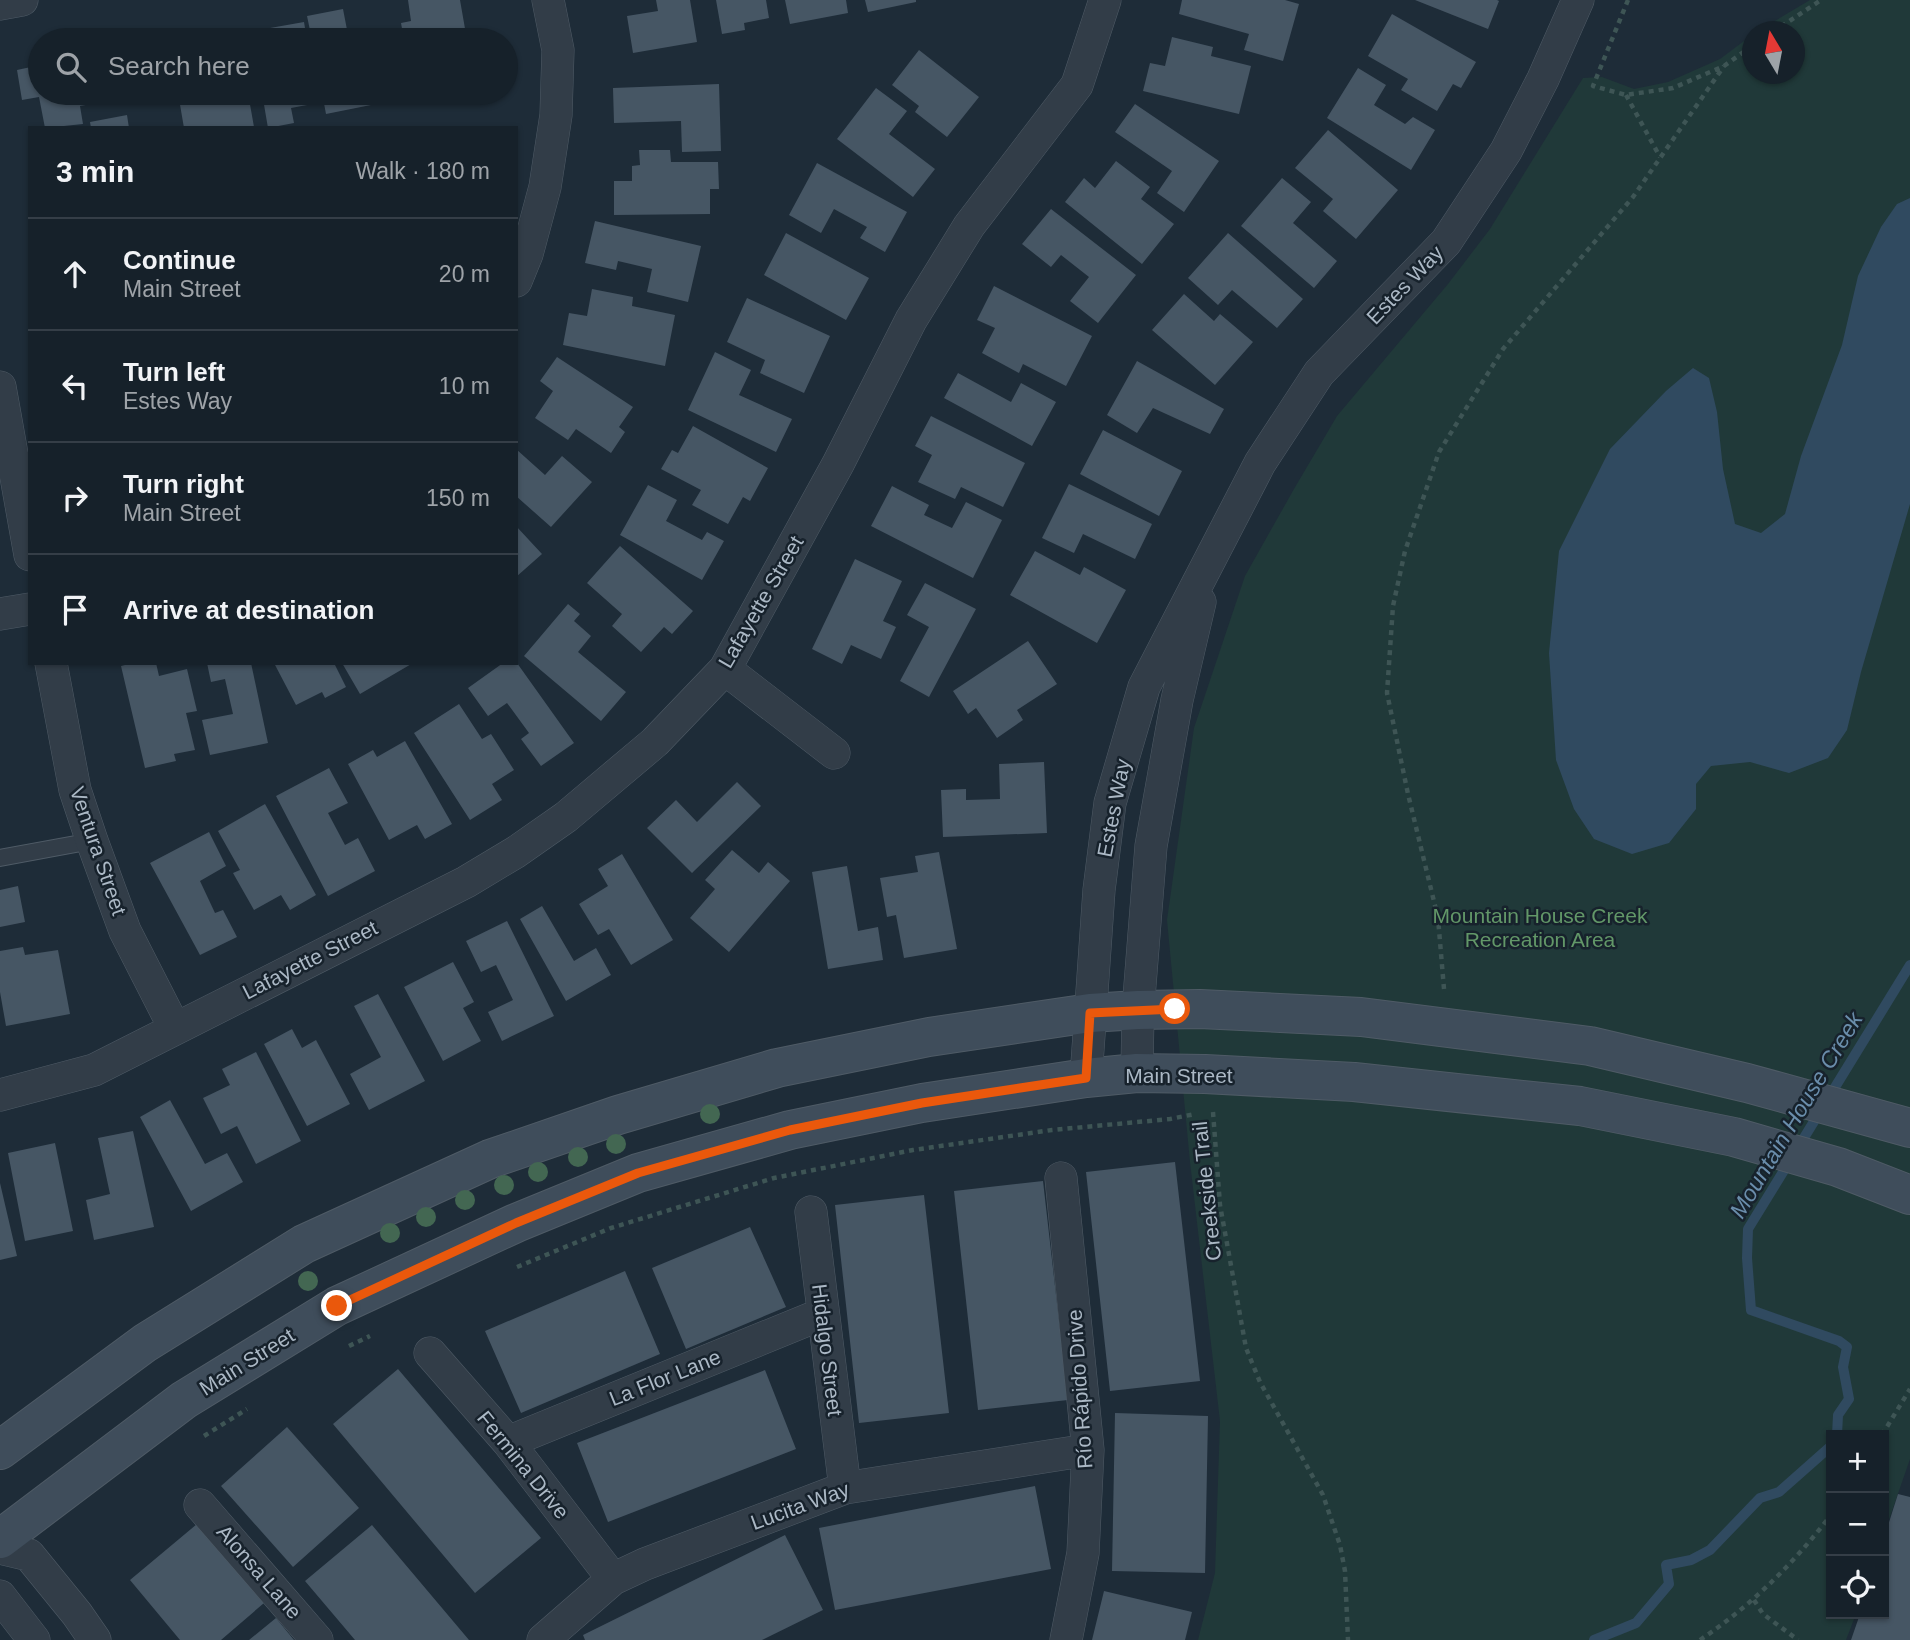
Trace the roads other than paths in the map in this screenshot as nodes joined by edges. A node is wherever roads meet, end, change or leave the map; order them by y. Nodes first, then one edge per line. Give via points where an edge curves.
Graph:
1 (22, 0) edge
2 (548, 0) edge
3 (1105, 0) edge
4 (1578, 0) edge
5 (0, 4) edge
6 (518, 276) edge
7 (0, 387) edge
8 (28, 544) edge
9 (1211, 556) junction
10 (28, 609) edge
11 (0, 614) edge
12 (51, 665) edge
13 (725, 669) junction
14 (834, 754) dead end
15 (92, 841) junction
16 (0, 858) edge
17 (1138, 1010) junction
18 (1090, 1013) junction
19 (175, 1029) junction
20 (1137, 1073) junction
21 (1086, 1078) junction
22 (0, 1094) edge
23 (1910, 1128) edge
24 (1061, 1178) dead end
25 (1910, 1195) edge
26 (811, 1212) dead end
27 (822, 1314) junction
28 (430, 1353) dead end
29 (508, 1442) junction
30 (0, 1450) edge
31 (1088, 1450) junction
32 (845, 1488) junction
33 (200, 1505) dead end
34 (0, 1539) edge
35 (0, 1548) edge
36 (612, 1579) junction
37 (0, 1596) edge
38 (34, 1640) edge
39 (95, 1640) edge
40 (317, 1640) edge
41 (543, 1640) edge
42 (1066, 1640) edge

1 - 5 street
2 - 6 street via 558,50 556,116 545,187
3 - 13 street, Lafayette Street via 1077,85 969,226 911,320
4 - 9 street, Estes Way via 1506,151 1454,231 1319,373 1260,463
7 - 8 street
9 - 17 street, Estes Way via 1177,700 1151,846
9 - 18 street, Estes Way via 1144,687 1110,803
10 - 11 street
12 - 15 street, Ventura Street via 75,790
13 - 14 street
13 - 19 street, Lafayette Street via 655,741 566,817 516,852 466,882
15 - 16 lane
15 - 19 street, Ventura Street via 125,931
17 - 18 street
17 - 20 street, Estes Way
17 - 23 street via 1374,1019 1590,1046
18 - 21 street, Estes Way
18 - 30 street via 929,1037 776,1068 490,1159 304,1244 145,1343
19 - 22 street, Lafayette Street via 94,1070
20 - 21 street, Main Street
20 - 25 street, Main Street via 1354,1082 1580,1106 1734,1137 1838,1167
21 - 34 street, Main Street via 922,1103 790,1130 638,1173 516,1223 337,1306 184,1400
24 - 31 street, Río Rápido Drive
26 - 27 street, Hidalgo Street
27 - 29 street, La Flor Lane
27 - 32 street, Hidalgo Street
28 - 29 street, Fermina Drive
29 - 36 street, Fermina Drive
31 - 32 street, Lucita Way
31 - 42 street, Río Rápido Drive via 1083,1553
32 - 36 street, Lucita Way
33 - 40 street, Alonsa Lane
35 - 39 street via 29,1555
36 - 41 street, Lucita Way
37 - 38 street

